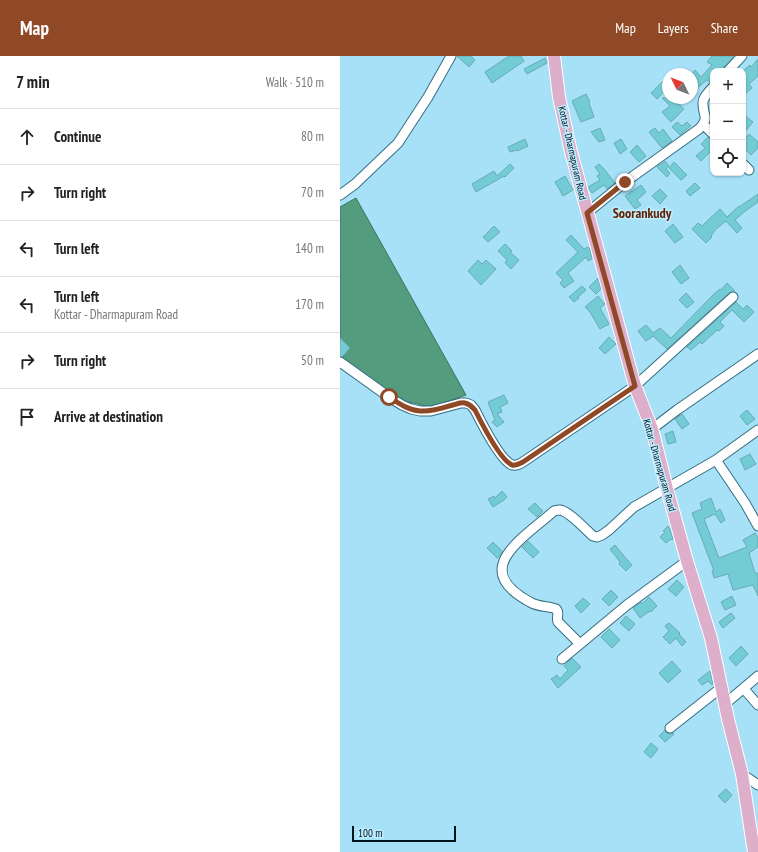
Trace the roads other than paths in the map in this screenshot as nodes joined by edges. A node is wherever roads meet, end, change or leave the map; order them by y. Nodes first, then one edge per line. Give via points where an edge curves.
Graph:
1 (451, 56) edge
2 (554, 56) edge
3 (742, 56) edge
4 (731, 68) edge
5 (710, 91) edge
6 (703, 124) junction
7 (710, 131) edge
8 (340, 195) edge
9 (587, 213) junction
10 (733, 297) dead end
11 (758, 354) edge
12 (340, 362) edge
13 (635, 386) junction
14 (652, 429) junction
15 (758, 430) edge
16 (716, 460) junction
17 (667, 489) junction
18 (758, 526) edge
19 (687, 561) junction
20 (580, 644) junction
21 (562, 659) dead end
22 (758, 676) edge
23 (722, 687) junction
24 (744, 689) junction
25 (725, 704) junction
26 (758, 705) edge
27 (670, 728) dead end
28 (742, 774) junction
29 (758, 784) edge
30 (754, 852) edge

1 - 8 street via 398,143
2 - 9 main road, Kottar - Dharmapuram Road via 559,97
3 - 4 street
5 - 6 street via 703,101 706,118
6 - 7 street
6 - 9 street
9 - 13 main road, Kottar - Dharmapuram Road
10 - 13 street
11 - 14 street
12 - 13 street via 389,397 411,409 430,411 460,403 471,405 500,454 513,465 523,462
13 - 14 main road, Kottar - Dharmapuram Road
14 - 17 main road, Kottar - Dharmapuram Road
15 - 16 street
16 - 17 street
16 - 18 street
17 - 19 main road, Kottar - Dharmapuram Road
17 - 20 street via 634,507 609,530 597,537 569,514 554,511 512,547 504,561 501,571 506,584 531,603 556,609 558,622
19 - 20 street via 627,605
19 - 23 main road, Kottar - Dharmapuram Road via 712,638
20 - 21 street
22 - 24 street
23 - 25 main road, Kottar - Dharmapuram Road
23 - 27 street
24 - 25 street
24 - 26 street
25 - 28 main road, Kottar - Dharmapuram Road
28 - 29 street
28 - 30 main road, Kottar - Dharmapuram Road

